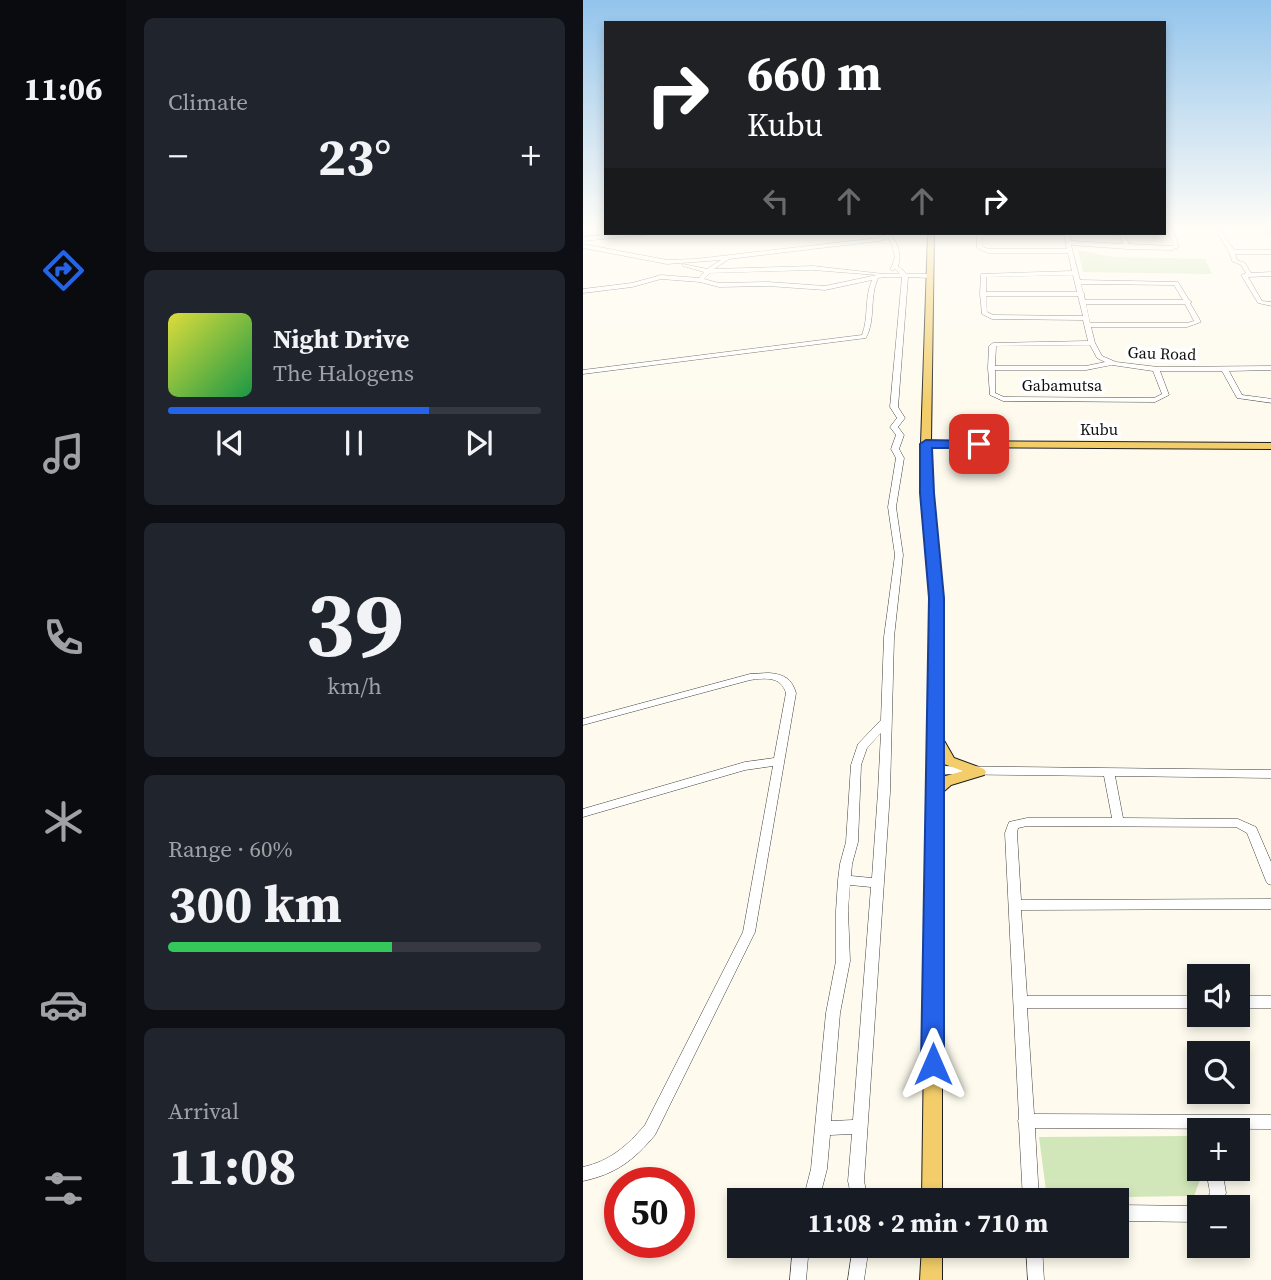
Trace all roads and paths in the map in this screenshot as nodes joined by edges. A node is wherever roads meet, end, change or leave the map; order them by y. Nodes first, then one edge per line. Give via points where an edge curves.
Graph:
1 (610, 288) edge
2 (873, 288) edge
3 (904, 288) edge
4 (930, 288) edge
5 (982, 288) edge
6 (1080, 288) edge
7 (1179, 288) edge
8 (1252, 288) edge
9 (583, 291) edge
10 (983, 294) junction
11 (1083, 298) junction
12 (1189, 302) junction
13 (1271, 304) edge
14 (1088, 322) junction
15 (1092, 343) junction
16 (1110, 363) junction
17 (991, 368) junction
18 (1155, 368) junction
19 (1224, 368) junction
20 (1271, 368) edge
21 (583, 372) edge
22 (1271, 401) edge
23 (1271, 446) edge
24 (926, 450) junction
25 (887, 720) junction
26 (583, 722) edge
27 (935, 736) junction
28 (862, 747) junction
29 (886, 749) junction
30 (778, 761) junction
31 (934, 770) junction
32 (979, 772) junction
33 (1109, 774) junction
34 (1271, 774) edge
35 (934, 792) junction
36 (583, 813) edge
37 (1118, 821) junction
38 (844, 880) junction
39 (1271, 881) edge
40 (878, 883) junction
41 (1271, 904) edge
42 (1014, 905) junction
43 (1020, 1002) junction
44 (1187, 1002) edge
45 (1250, 1002) edge
46 (1271, 1002) edge
47 (1025, 1121) junction
48 (1271, 1122) edge
49 (1250, 1123) edge
50 (1187, 1125) edge
51 (860, 1127) junction
52 (824, 1128) junction
53 (583, 1174) edge
54 (814, 1188) edge
55 (857, 1188) edge
56 (932, 1188) edge
57 (1030, 1188) edge
58 (1129, 1213) edge
59 (1187, 1214) edge
60 (800, 1258) edge
61 (859, 1258) edge
62 (932, 1258) edge
63 (1035, 1258) edge
64 (798, 1280) edge
65 (856, 1280) edge
66 (931, 1280) edge
67 (1036, 1280) edge

1 - 9 street
2 - 21 street via 864,337
3 - 25 street via 894,407 901,418 894,427 900,435 895,449 900,458 892,507 899,555 889,637
4 - 24 main road
5 - 10 street
6 - 11 street, Gau Road
7 - 12 street
8 - 13 street via 1260,302
10 - 11 street
10 - 14 street via 984,313 991,317
11 - 12 street
11 - 14 street, Gau Road
12 - 14 street via 1195,324
14 - 15 street, Gau Road
15 - 16 street, Gau Road
15 - 17 street via 995,344
16 - 17 street via 1085,368
16 - 18 street, Gau Road
17 - 18 street, Gabamutsa via 992,394 1003,399 1155,400 1166,395
18 - 19 street, Gau Road
19 - 20 street, Gau Road
19 - 22 street via 1239,397
23 - 24 main road, Kubu via 952,444
24 - 27 main road via 937,598
25 - 28 street
25 - 29 street
26 - 30 street via 750,677 778,676 787,681 791,693
27 - 31 main road
27 - 32 main road via 949,761
28 - 29 street
28 - 38 street via 856,765 852,842
29 - 40 street
30 - 36 street via 745,766
30 - 53 street via 749,932 650,1130 629,1155 603,1171
31 - 32 street
31 - 35 main road
32 - 33 street
32 - 35 main road via 946,781
33 - 34 street
33 - 37 street
35 - 56 main road
37 - 39 street via 1242,824 1251,830
37 - 42 street via 1013,825
38 - 40 street
38 - 52 street via 843,961 832,1023
40 - 51 street
41 - 42 street
42 - 43 street
43 - 44 street
43 - 47 street
45 - 46 street
47 - 50 street
47 - 57 street
48 - 49 street
51 - 52 street
51 - 55 street
52 - 54 street
58 - 59 street
60 - 64 street
61 - 65 street
62 - 66 main road
63 - 67 street

